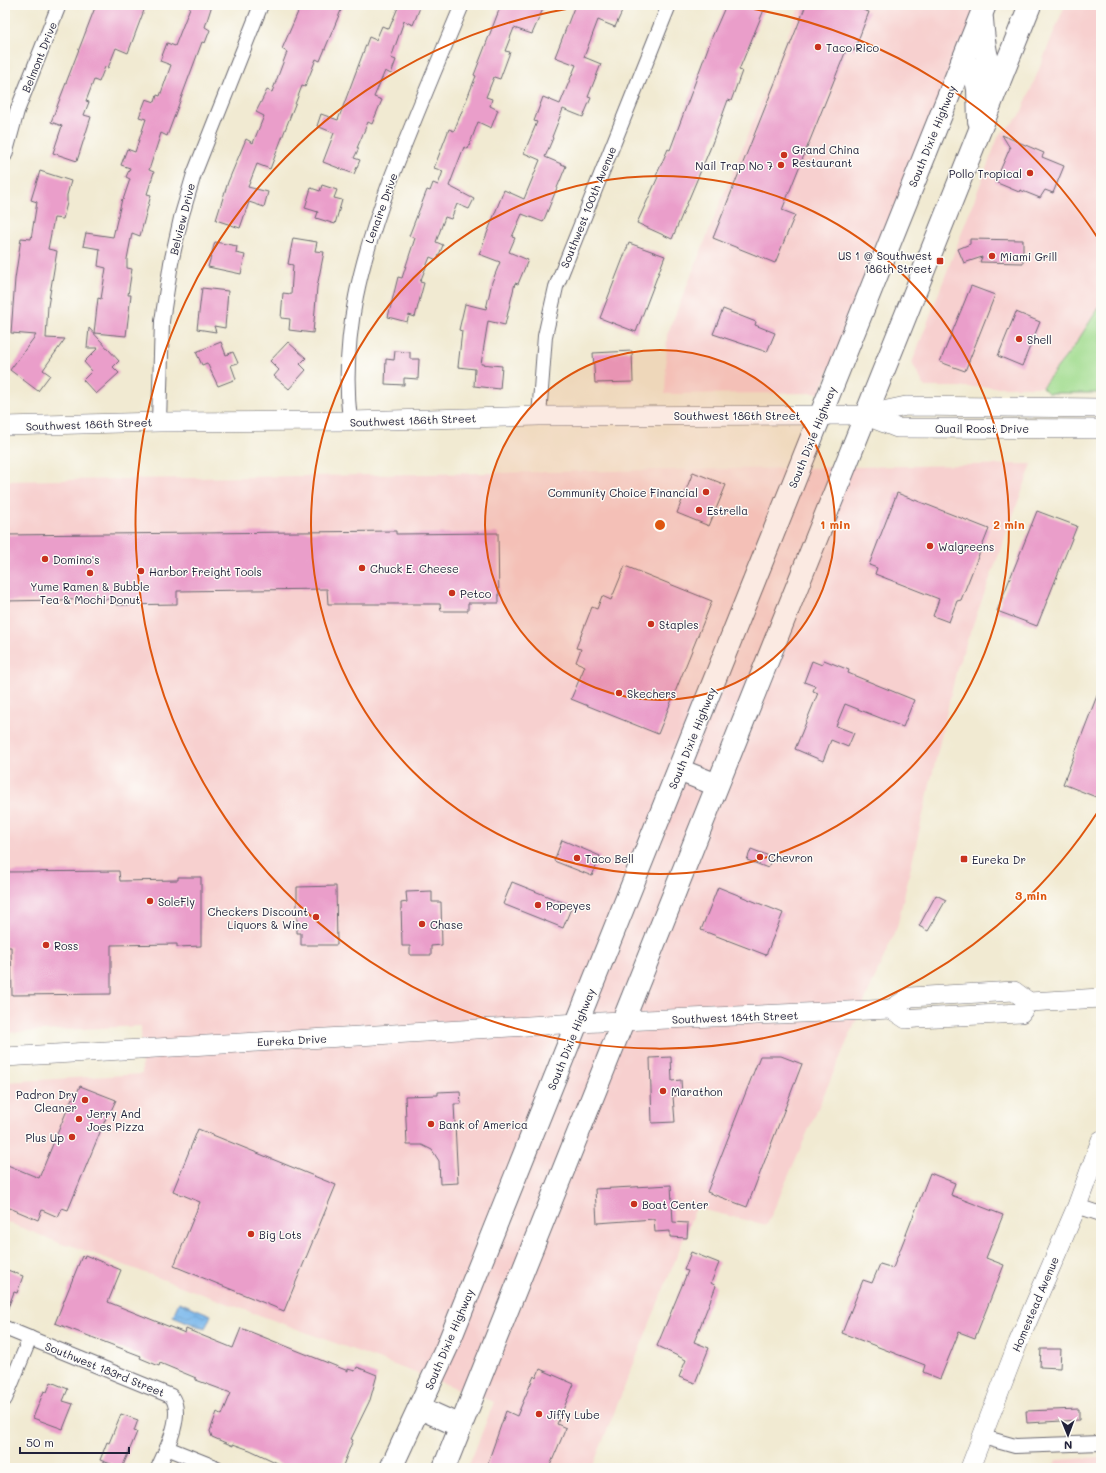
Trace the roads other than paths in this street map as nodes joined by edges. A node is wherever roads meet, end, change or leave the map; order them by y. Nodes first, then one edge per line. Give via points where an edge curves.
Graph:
1 (59, 5) edge
2 (261, 5) edge
3 (462, 5) edge
4 (669, 5) edge
5 (1030, 5) edge
6 (983, 9) edge
7 (962, 61) junction
8 (999, 84) junction
9 (980, 131) junction
10 (5, 155) edge
11 (1101, 408) edge
12 (821, 415) junction
13 (864, 415) junction
14 (539, 416) junction
15 (350, 421) junction
16 (159, 422) junction
17 (5, 426) edge
18 (1101, 429) edge
19 (679, 770) junction
20 (717, 786) junction
21 (1101, 998) edge
22 (624, 1021) junction
23 (578, 1023) junction
24 (5, 1057) edge
25 (1101, 1140) edge
26 (1076, 1206) junction
27 (1101, 1214) edge
28 (5, 1328) edge
29 (30, 1338) junction
30 (5, 1399) edge
31 (420, 1408) junction
32 (460, 1426) junction
33 (983, 1437) junction
34 (1101, 1443) edge
35 (167, 1448) junction
36 (158, 1468) edge
37 (217, 1468) edge
38 (391, 1468) edge
39 (444, 1468) edge
40 (970, 1468) edge

1 - 10 street, Belmont Drive via 18,111
2 - 16 street, Belview Drive via 194,174 181,218 162,321
3 - 15 street, Lenaire Drive via 406,139 367,249 354,306 350,341 347,396
4 - 14 street, Southwest 100th Avenue via 556,287 545,336
5 - 8 highway
6 - 7 highway, South Dixie Highway
6 - 8 highway via 984,50 989,68
7 - 9 highway via 974,70 978,89
7 - 12 highway, South Dixie Highway
8 - 9 highway
9 - 13 highway
11 - 13 main road, Quail Roost Drive via 906,406
12 - 13 main road, Quail Roost Drive
12 - 14 main road, Southwest 186th Street
12 - 19 highway, South Dixie Highway
13 - 18 main road, Quail Roost Drive via 897,428
13 - 20 highway
14 - 15 main road, Southwest 186th Street
15 - 16 main road, Southwest 186th Street
16 - 17 main road, Southwest 186th Street
19 - 20 highway
19 - 23 highway, South Dixie Highway
20 - 22 highway
21 - 22 main road, Southwest 184th Street via 1029,1002 1014,991 910,997 891,1009
22 - 23 main road, Southwest 184th Street
22 - 32 highway
23 - 24 main road, Eureka Drive
23 - 31 highway, South Dixie Highway
25 - 26 main road, Homestead Avenue
26 - 27 street
26 - 33 main road, Homestead Avenue via 1018,1343
28 - 29 street, Southwest 183rd Street
29 - 30 street
29 - 35 street, Southwest 183rd Street via 171,1396 176,1405 176,1412
31 - 32 highway
31 - 38 highway, South Dixie Highway
32 - 39 highway
33 - 34 street via 1008,1445 1023,1446
33 - 40 main road, Homestead Avenue
35 - 36 street
35 - 37 street

